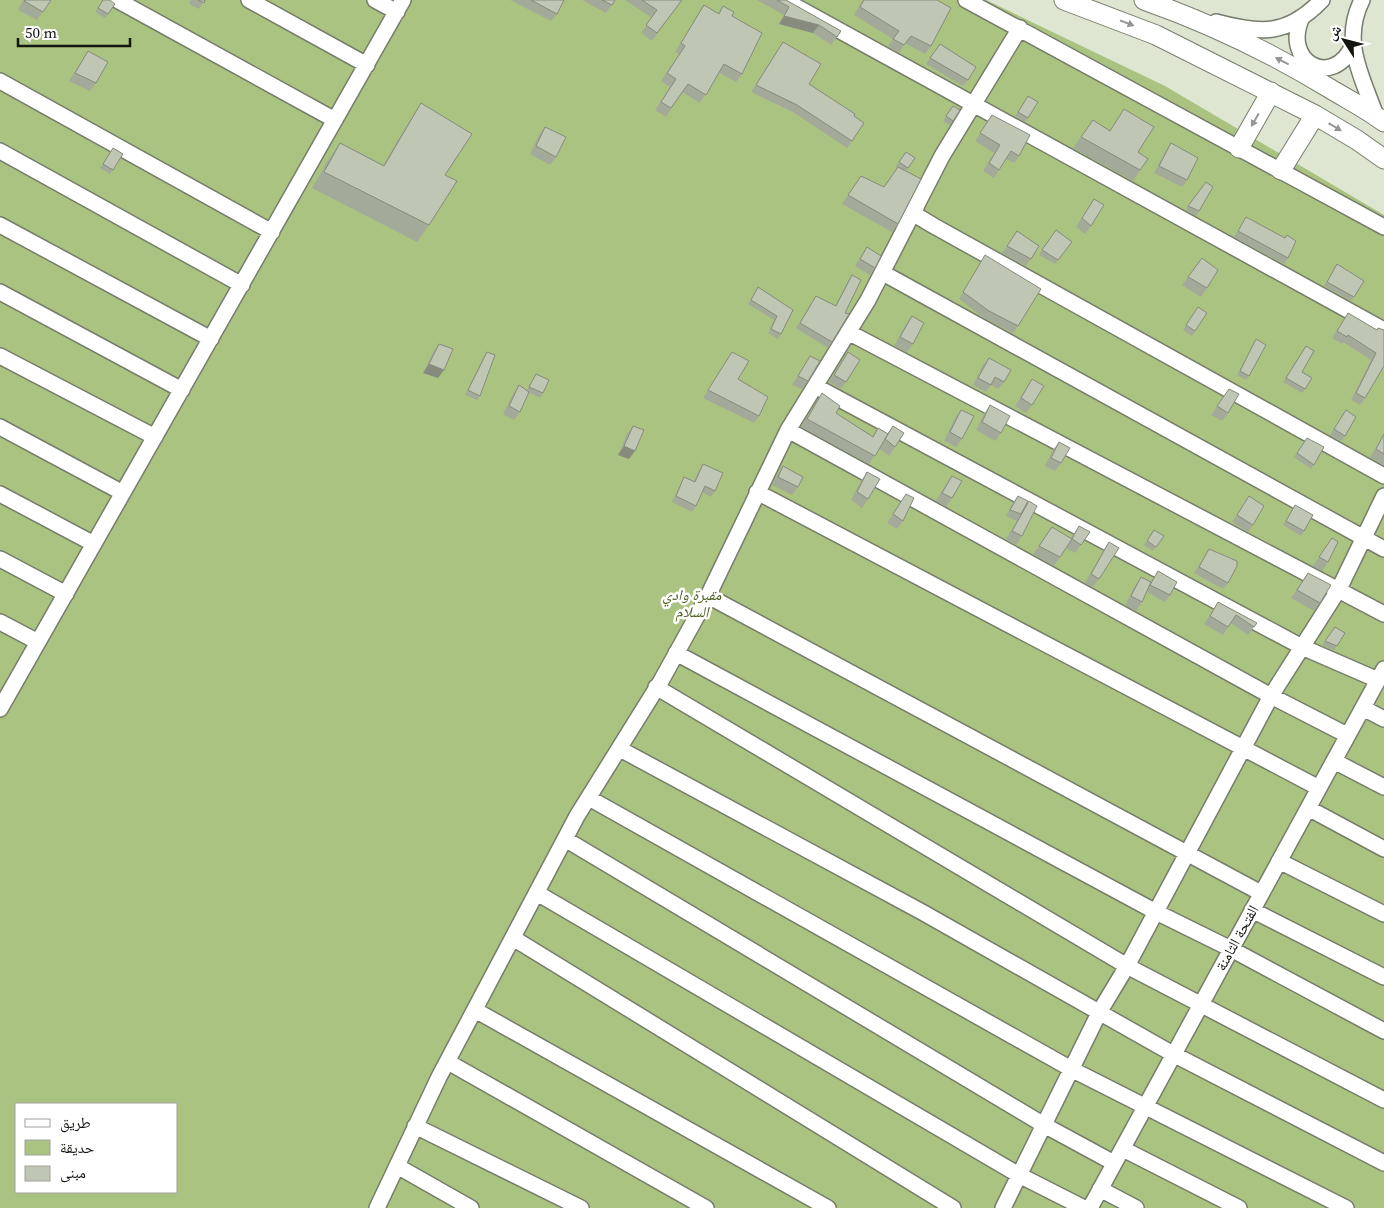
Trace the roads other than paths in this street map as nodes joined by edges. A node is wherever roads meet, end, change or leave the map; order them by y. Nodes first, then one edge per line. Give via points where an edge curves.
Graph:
1 (117, 0) edge
2 (249, 0) edge
3 (375, 0) edge
4 (784, 0) edge
5 (966, 0) edge
6 (1064, 0) edge
7 (1144, 0) edge
8 (1322, 0) edge
9 (1362, 0) edge
10 (400, 6) edge
11 (1097, 6) edge
12 (1182, 14) junction
13 (1302, 17) junction
14 (1020, 28) junction
15 (1353, 45) junction
16 (367, 65) junction
17 (0, 80) edge
18 (1271, 92) junction
19 (972, 103) junction
20 (1315, 115) junction
21 (1380, 119) edge
22 (335, 120) junction
23 (1240, 148) junction
24 (0, 151) edge
25 (1384, 159) edge
26 (1281, 170) junction
27 (919, 200) junction
28 (0, 225) edge
29 (1384, 228) edge
30 (272, 232) junction
31 (883, 273) junction
32 (242, 284) junction
33 (0, 292) edge
34 (1384, 330) edge
35 (848, 332) junction
36 (211, 339) junction
37 (0, 356) edge
38 (816, 386) junction
39 (182, 390) junction
40 (0, 427) edge
41 (788, 430) junction
42 (155, 437) junction
43 (1384, 476) edge
44 (757, 492) junction
45 (123, 493) junction
46 (0, 494) edge
47 (1384, 496) edge
48 (1364, 539) junction
49 (94, 544) junction
50 (1384, 549) edge
51 (0, 559) edge
52 (1339, 589) junction
53 (66, 594) junction
54 (708, 596) junction
55 (1384, 614) edge
56 (0, 622) edge
57 (38, 642) junction
58 (1302, 647) junction
59 (676, 652) junction
60 (1381, 674) edge
61 (5, 687) edge
62 (656, 687) junction
63 (1271, 696) junction
64 (1363, 708) junction
65 (0, 709) edge
66 (1384, 719) edge
67 (1347, 735) junction
68 (1243, 747) junction
69 (620, 749) junction
70 (1334, 761) junction
71 (1384, 787) edge
72 (1319, 788) junction
73 (588, 798) junction
74 (1308, 808) junction
75 (565, 839) junction
76 (1384, 849) edge
77 (1185, 854) junction
78 (1279, 861) junction
79 (537, 893) junction
80 (1261, 893) junction
81 (1252, 910) junction
82 (1156, 912) junction
83 (1384, 914) edge
84 (513, 938) junction
85 (1231, 949) junction
86 (1127, 966) junction
87 (1384, 977) edge
88 (1200, 1006) junction
89 (475, 1010) junction
90 (1100, 1011) junction
91 (1384, 1031) edge
92 (1173, 1054) junction
93 (448, 1062) junction
94 (1073, 1070) junction
95 (1384, 1100) edge
96 (1146, 1105) junction
97 (1044, 1125) junction
98 (415, 1126) junction
99 (1123, 1149) junction
100 (1114, 1163) junction
101 (1384, 1163) edge
102 (397, 1166) junction
103 (1019, 1175) junction
104 (1100, 1190) junction
105 (377, 1208) edge
106 (471, 1208) edge
107 (581, 1208) edge
108 (706, 1208) edge
109 (828, 1208) edge
110 (954, 1208) edge
111 (1003, 1208) edge
112 (1084, 1208) edge
113 (1090, 1208) edge
114 (1136, 1208) edge
115 (1239, 1208) edge
116 (1346, 1208) edge

1 - 22 street
2 - 16 street
3 - 10 street
4 - 19 street
5 - 14 street
6 - 11 main road
7 - 12 main road
8 - 13 street
9 - 15 street via 1351,33
10 - 16 street
11 -> 18 main road
12 - 13 street via 1259,32
21 -> 12 main road via 1296,68
13 - 15 street via 1296,42 1302,55 1314,65 1335,67 1348,56
14 - 19 street
14 - 23 street
15 - 21 street via 1357,68
16 - 22 street
17 - 30 street
18 - 20 main road
18 -> 23 main road
19 - 27 street
19 - 34 street
20 -> 25 main road
20 - 26 main road
22 - 30 street
23 - 26 street
24 - 32 street
26 - 29 street
27 - 31 street
27 - 43 street via 914,214
28 - 36 street
30 - 32 street
31 - 35 street
31 - 48 street
32 - 36 street
33 - 39 street
35 - 38 street
35 - 52 street
36 - 39 street
37 - 42 street
38 - 41 street
38 - 58 street
39 - 42 street
40 - 45 street
41 - 44 street
41 - 63 street
42 - 45 street
44 - 54 street
44 - 68 street
45 - 49 street
46 - 49 street
47 - 48 street
48 - 50 street
48 - 52 street
49 - 53 street
51 - 53 street
52 - 55 street
52 - 58 street
53 - 57 street
54 - 59 street
54 - 77 street
56 - 57 street
57 - 61 street
58 - 60 street
58 - 63 street
59 - 62 street
59 - 82 street
60 - 64 street, الفتحة الثامنة
61 - 65 street
62 - 69 street
62 - 86 street
63 - 67 street
63 - 68 street
64 - 66 street
64 - 67 street, الفتحة الثامنة
67 - 70 street, الفتحة الثامنة
68 - 72 street
68 - 77 street
69 - 73 street
69 - 90 street
70 - 71 street
70 - 72 street, الفتحة الثامنة
72 - 74 street, الفتحة الثامنة
73 - 75 street
73 - 94 street
74 - 76 street
74 - 78 street, الفتحة الثامنة
75 - 79 street
75 - 97 street
77 - 80 street
77 - 82 street
78 - 80 street, الفتحة الثامنة
78 - 83 street
79 - 84 street
79 - 103 street
80 - 81 street, الفتحة الثامنة
81 - 85 street, الفتحة الثامنة
81 - 87 street
82 - 85 street
82 - 86 street
84 - 89 street
84 - 110 street
85 - 88 street, الفتحة الثامنة
85 - 91 street
86 - 88 street
86 - 90 street
88 - 92 street, الفتحة الثامنة
88 - 95 street
89 - 93 street
89 - 109 street
90 - 92 street
90 - 94 street
92 - 96 street, الفتحة الثامنة
92 - 101 street
93 - 98 street
93 - 108 street
94 - 96 street
94 - 97 street
96 - 99 street, الفتحة الثامنة
96 - 116 street
97 - 100 street
97 - 103 street
98 - 102 street
98 - 107 street
99 - 100 street, الفتحة الثامنة
99 - 115 street
100 - 104 street, الفتحة الثامنة
102 - 105 street
102 - 106 street
103 - 111 street
103 - 112 street
104 - 113 street, الفتحة الثامنة
104 - 114 street

